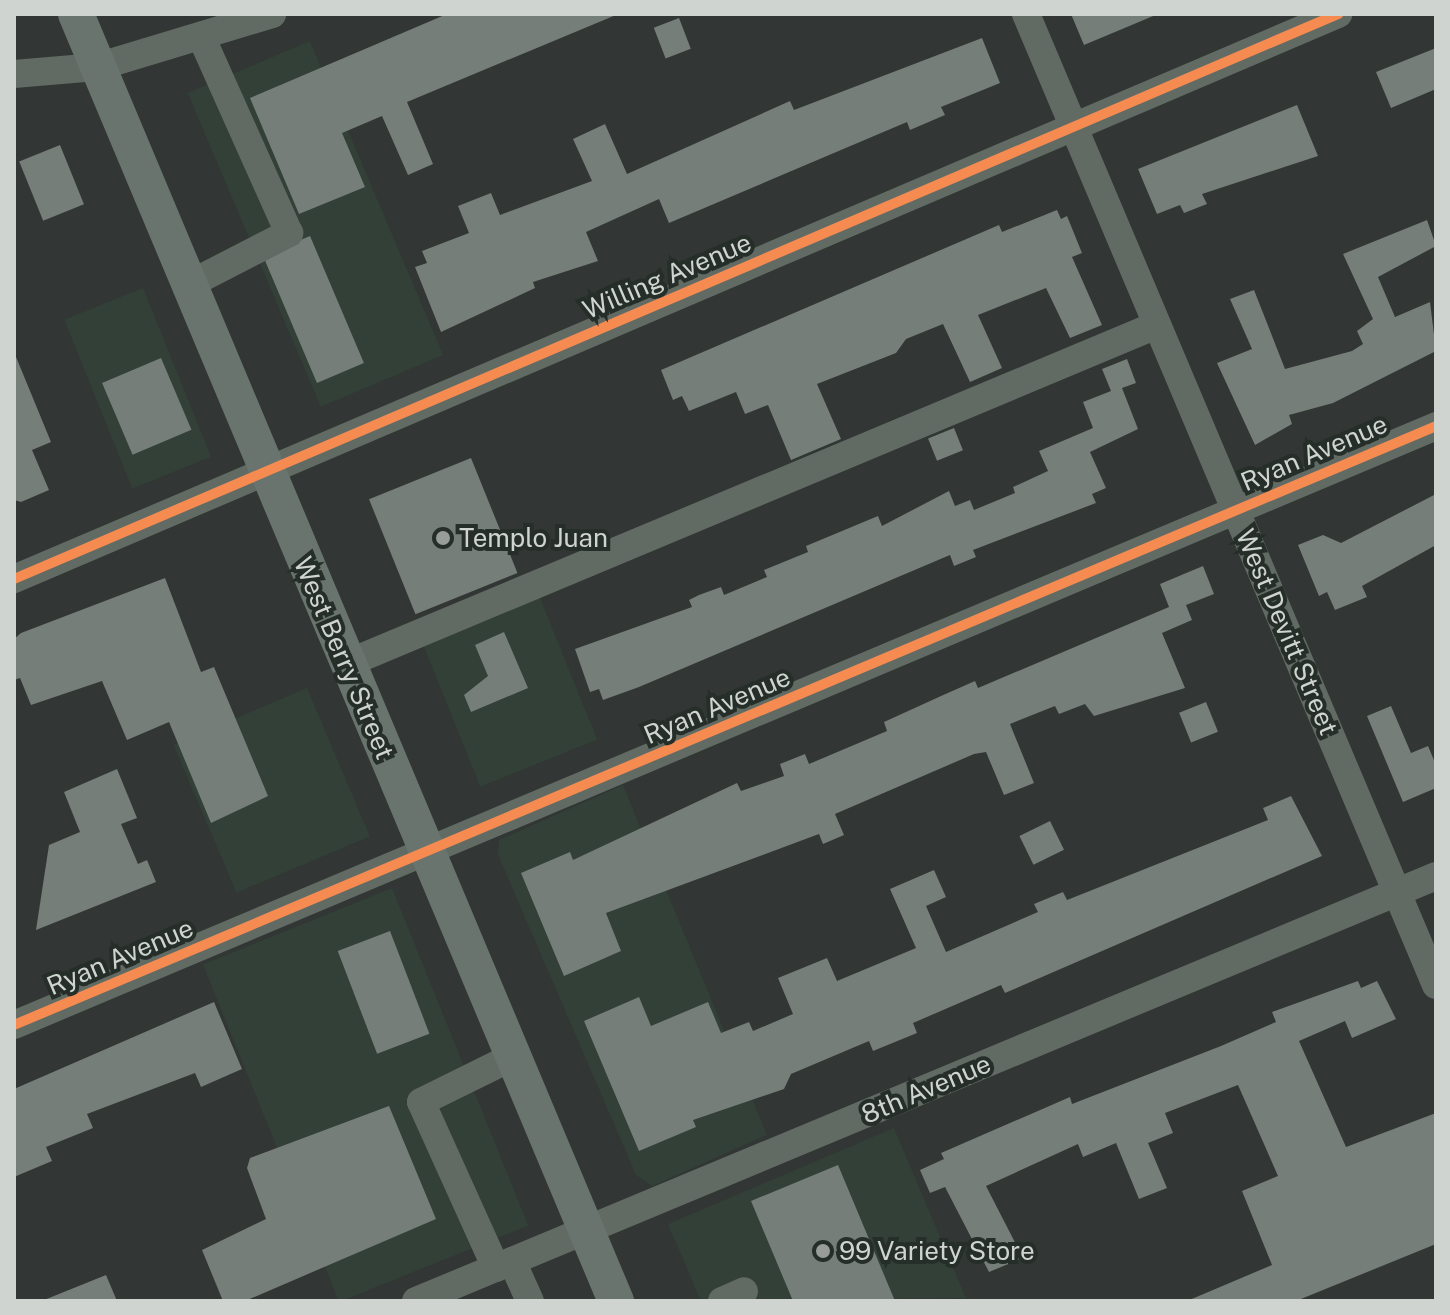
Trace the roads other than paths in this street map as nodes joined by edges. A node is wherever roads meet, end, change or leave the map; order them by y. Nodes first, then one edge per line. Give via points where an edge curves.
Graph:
1 (76, 14) edge
2 (1026, 14) edge
3 (1338, 14) edge
4 (268, 15) edge
5 (201, 36) junction
6 (97, 67) junction
7 (14, 74) edge
8 (1073, 124) junction
9 (188, 285) junction
10 (1157, 325) junction
11 (1436, 426) edge
12 (265, 473) junction
13 (1236, 510) junction
14 (14, 579) edge
15 (346, 664) junction
16 (426, 853) junction
17 (1436, 876) edge
18 (1397, 892) junction
19 (1436, 985) edge
20 (14, 1025) edge
21 (512, 1057) junction
22 (586, 1230) junction
23 (504, 1264) junction
24 (610, 1299) edge
25 (416, 1301) edge
26 (530, 1301) edge

1 - 6 main road, West Berry Street
2 - 8 street, West Devitt Street
3 - 8 street, Willing Avenue
4 - 5 street
5 - 6 street
5 - 9 street via 289,233
6 - 7 street
6 - 9 main road, West Berry Street
8 - 10 street, West Devitt Street
8 - 12 street, Willing Avenue
9 - 12 main road, West Berry Street
10 - 13 street, West Devitt Street
10 - 15 street
11 - 13 street, Ryan Avenue
12 - 14 street, Willing Avenue
12 - 15 main road, West Berry Street
13 - 16 street, Ryan Avenue
13 - 18 street, West Devitt Street
15 - 16 main road, West Berry Street
16 - 20 street, Ryan Avenue
16 - 21 main road, West Berry Street
17 - 18 street, 8th Avenue
18 - 19 street, West Devitt Street
18 - 22 street, 8th Avenue
21 - 22 main road, West Berry Street
21 - 23 street via 421,1102
22 - 23 street, 8th Avenue
22 - 24 main road, West Berry Street
23 - 25 street, 8th Avenue
23 - 26 street

